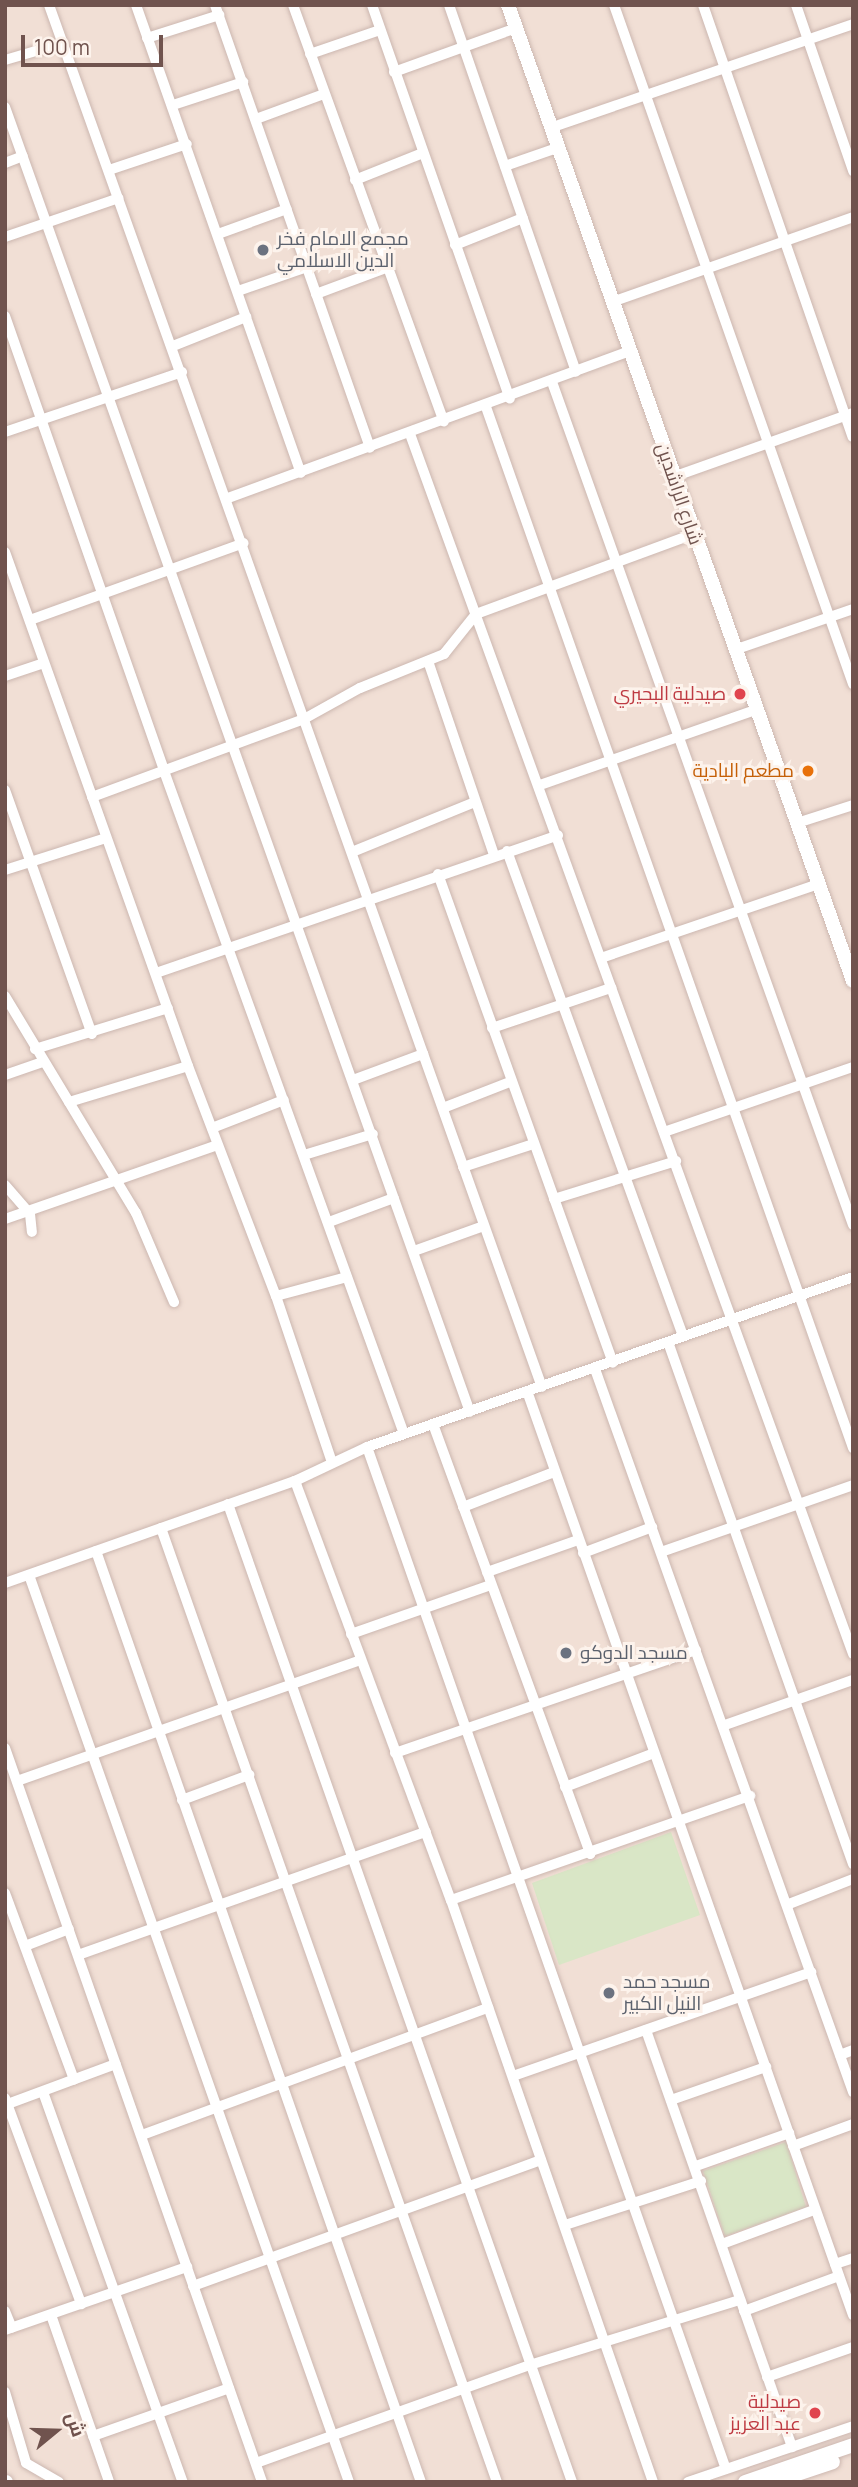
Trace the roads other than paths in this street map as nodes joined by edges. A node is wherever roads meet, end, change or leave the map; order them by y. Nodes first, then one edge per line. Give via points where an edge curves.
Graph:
1 (49, 5) edge
2 (136, 5) edge
3 (293, 5) edge
4 (372, 5) edge
5 (449, 5) edge
6 (508, 5) edge
7 (614, 5) edge
8 (703, 5) edge
9 (796, 5) edge
10 (217, 10) edge
11 (853, 24) edge
12 (516, 28) junction
13 (380, 30) junction
14 (147, 38) junction
15 (807, 40) junction
16 (63, 43) junction
17 (464, 46) junction
18 (310, 54) junction
19 (5, 60) edge
20 (724, 67) junction
21 (394, 72) junction
22 (243, 82) junction
23 (324, 94) junction
24 (645, 96) junction
25 (173, 105) junction
26 (5, 107) edge
27 (256, 119) junction
28 (550, 128) junction
29 (187, 144) junction
30 (557, 148) junction
31 (423, 153) junction
32 (23, 156) junction
33 (5, 163) edge
34 (505, 166) junction
35 (109, 170) junction
36 (853, 171) edge
37 (355, 180) junction
38 (119, 198) junction
39 (287, 209) junction
40 (853, 217) edge
41 (523, 218) junction
42 (48, 223) junction
43 (218, 234) junction
44 (5, 237) edge
45 (784, 241) junction
46 (455, 245) junction
47 (307, 267) junction
48 (386, 268) junction
49 (705, 269) junction
50 (237, 291) junction
51 (316, 295) junction
52 (612, 302) junction
53 (5, 316) edge
54 (246, 317) junction
55 (173, 346) junction
56 (630, 351) junction
57 (182, 372) junction
58 (576, 372) junction
59 (552, 382) junction
60 (107, 397) junction
61 (510, 398) junction
62 (486, 407) junction
63 (849, 414) edge
64 (42, 420) junction
65 (444, 422) junction
66 (5, 432) edge
67 (410, 434) junction
68 (853, 437) edge
69 (766, 444) junction
70 (370, 448) junction
71 (300, 473) junction
72 (673, 477) junction
73 (228, 498) junction
74 (693, 534) junction
75 (244, 543) junction
76 (5, 552) edge
77 (615, 562) junction
78 (169, 570) junction
79 (548, 586) junction
80 (104, 594) junction
81 (853, 609) edge
82 (476, 614) junction
83 (827, 618) junction
84 (30, 620) junction
85 (734, 650) junction
86 (428, 661) junction
87 (44, 663) junction
88 (5, 677) edge
89 (853, 684) edge
90 (758, 709) junction
91 (304, 719) junction
92 (678, 738) junction
93 (232, 746) junction
94 (612, 759) junction
95 (164, 771) junction
96 (540, 785) junction
97 (5, 790) edge
98 (92, 797) junction
99 (475, 802) junction
100 (853, 806) edge
101 (797, 823) junction
102 (558, 835) junction
103 (106, 838) junction
104 (508, 850) junction
105 (352, 852) junction
106 (494, 855) junction
107 (30, 862) junction
108 (5, 870) edge
109 (438, 874) junction
110 (818, 884) junction
111 (370, 898) junction
112 (741, 909) junction
113 (298, 925) junction
114 (670, 933) junction
115 (230, 947) junction
116 (601, 958) junction
117 (156, 973) junction
118 (853, 981) edge
119 (611, 988) junction
120 (5, 996) edge
121 (563, 1004) junction
122 (169, 1008) junction
123 (492, 1028) junction
124 (92, 1034) junction
125 (35, 1049) junction
126 (423, 1054) junction
127 (42, 1062) junction
128 (188, 1066) junction
129 (853, 1067) edge
130 (5, 1075) edge
131 (353, 1080) junction
132 (510, 1082) junction
133 (803, 1083) junction
134 (284, 1100) junction
135 (69, 1102) junction
136 (443, 1108) junction
137 (733, 1108) junction
138 (212, 1128) junction
139 (664, 1132) junction
140 (373, 1134) junction
141 (533, 1144) junction
142 (218, 1145) junction
143 (304, 1155) junction
144 (676, 1161) junction
145 (463, 1167) junction
146 (626, 1177) junction
147 (116, 1179) junction
148 (5, 1185) edge
149 (394, 1198) junction
150 (555, 1199) junction
151 (27, 1209) junction
152 (5, 1219) edge
153 (329, 1222) junction
154 (853, 1225) edge
155 (484, 1226) junction
156 (32, 1232) dead end
157 (414, 1251) junction
158 (347, 1277) junction
159 (853, 1277) edge
160 (800, 1294) junction
161 (276, 1296) junction
162 (174, 1302) dead end
163 (734, 1318) junction
164 (683, 1336) junction
165 (668, 1342) junction
166 (613, 1363) junction
167 (596, 1369) junction
168 (542, 1387) junction
169 (527, 1391) junction
170 (470, 1412) junction
171 (433, 1424) junction
172 (404, 1434) junction
173 (368, 1447) junction
174 (853, 1448) edge
175 (332, 1462) junction
176 (554, 1472) junction
177 (295, 1480) junction
178 (853, 1485) edge
179 (228, 1504) junction
180 (800, 1504) junction
181 (463, 1507) junction
182 (735, 1525) junction
183 (652, 1527) junction
184 (161, 1528) junction
185 (578, 1540) junction
186 (96, 1551) junction
187 (583, 1552) junction
188 (661, 1552) junction
189 (487, 1572) junction
190 (29, 1575) junction
191 (5, 1583) edge
192 (491, 1585) junction
193 (425, 1608) junction
194 (351, 1634) junction
195 (696, 1650) junction
196 (853, 1654) edge
197 (360, 1660) junction
198 (626, 1673) junction
199 (853, 1680) edge
200 (292, 1684) junction
201 (797, 1701) junction
202 (538, 1703) junction
203 (226, 1707) junction
204 (725, 1725) junction
205 (468, 1727) junction
206 (158, 1731) junction
207 (5, 1748) edge
208 (395, 1752) junction
209 (654, 1753) junction
210 (91, 1755) junction
211 (249, 1775) junction
212 (18, 1782) junction
213 (565, 1787) junction
214 (750, 1796) junction
215 (182, 1800) junction
216 (679, 1824) junction
217 (426, 1832) junction
218 (590, 1854) junction
219 (353, 1858) junction
220 (853, 1864) edge
221 (521, 1875) junction
222 (853, 1879) edge
223 (286, 1882) junction
224 (5, 1893) edge
225 (451, 1900) junction
226 (219, 1904) junction
227 (789, 1904) junction
228 (152, 1928) junction
229 (69, 1929) junction
230 (25, 1946) junction
231 (78, 1955) junction
232 (811, 1972) junction
233 (742, 1995) junction
234 (488, 2008) junction
235 (646, 2030) junction
236 (418, 2036) junction
237 (853, 2050) edge
238 (580, 2053) junction
239 (840, 2054) junction
240 (350, 2062) junction
241 (116, 2064) junction
242 (766, 2067) junction
243 (513, 2076) junction
244 (74, 2080) junction
245 (284, 2085) junction
246 (43, 2092) junction
247 (853, 2092) edge
248 (671, 2100) junction
249 (6, 2102) edge
250 (217, 2108) junction
251 (853, 2124) edge
252 (789, 2133) junction
253 (142, 2135) junction
254 (793, 2146) junction
255 (541, 2160) junction
256 (696, 2166) junction
257 (701, 2181) junction
258 (471, 2185) junction
259 (634, 2202) junction
260 (402, 2210) junction
261 (814, 2210) junction
262 (565, 2225) junction
263 (336, 2233) junction
264 (722, 2244) junction
265 (271, 2257) junction
266 (853, 2258) edge
267 (835, 2264) junction
268 (187, 2267) junction
269 (839, 2276) junction
270 (193, 2286) junction
271 (117, 2292) junction
272 (740, 2300) junction
273 (81, 2304) junction
274 (5, 2311) edge
275 (744, 2311) junction
276 (51, 2315) junction
277 (853, 2315) edge
278 (674, 2321) junction
279 (8, 2329) edge
280 (602, 2342) junction
281 (853, 2347) edge
282 (533, 2364) junction
283 (767, 2377) junction
284 (229, 2388) junction
285 (466, 2389) junction
286 (5, 2392) edge
287 (159, 2412) junction
288 (398, 2412) junction
289 (853, 2426) edge
290 (332, 2435) junction
291 (93, 2436) junction
292 (853, 2445) edge
293 (792, 2447) junction
294 (853, 2455) edge
295 (256, 2463) junction
296 (726, 2469) junction
297 (59, 2482) edge
298 (109, 2482) edge
299 (183, 2482) edge
300 (262, 2482) edge
301 (349, 2482) edge
302 (421, 2482) edge
303 (497, 2482) edge
304 (572, 2482) edge
305 (653, 2482) edge
306 (688, 2482) edge
307 (745, 2482) edge
308 (774, 2482) edge

1 - 16 street
2 - 14 street
3 - 18 street
4 - 13 street
5 - 17 street
6 - 12 street, شارع الراشدين
7 - 24 street
8 - 20 street
9 - 15 street
10 - 14 street
10 - 22 street
11 - 15 street
12 - 17 street
12 - 28 street, شارع الراشدين
13 - 18 street
13 - 21 street
14 - 25 street
15 - 20 street
15 - 36 street
16 - 19 street
16 - 35 street
17 - 21 street
17 - 34 street
18 - 23 street
20 - 24 street
20 - 45 street
21 - 31 street
22 - 25 street
22 - 27 street
23 - 27 street
23 - 37 street
24 - 28 street
24 - 49 street
25 - 29 street
26 - 32 street
27 - 39 street
28 - 30 street, شارع الراشدين
29 - 35 street
29 - 43 street
30 - 34 street
30 - 52 street, شارع الراشدين
31 - 37 street
31 - 46 street
32 - 33 street
32 - 42 street
34 - 41 street
35 - 38 street
37 - 48 street
38 - 42 street
38 - 55 street
39 - 43 street
39 - 47 street
40 - 45 street
41 - 46 street
41 - 58 street
42 - 44 street
42 - 60 street
43 - 50 street
45 - 49 street
45 - 63 street
46 - 61 street
47 - 50 street
47 - 51 street
48 - 51 street
48 - 65 street
49 - 52 street
49 - 69 street
50 - 54 street
51 - 70 street
52 - 56 street, شارع الراشدين
53 - 64 street
54 - 55 street
54 - 71 street
55 - 57 street
56 - 58 street
56 - 72 street, شارع الراشدين
57 - 60 street
57 - 73 street
58 - 59 street
59 - 61 street
59 - 77 street
60 - 64 street
60 - 78 street
61 - 62 street
62 - 65 street
62 - 79 street
63 - 68 street
63 - 69 street
64 - 66 street
64 - 80 street
65 - 67 street
67 - 70 street
67 - 82 street
69 - 72 street
69 - 83 street
70 - 71 street
71 - 73 street
72 - 74 street, شارع الراشدين
73 - 75 street
74 - 77 street
74 - 85 street, شارع الراشدين
75 - 78 street
75 - 91 street
76 - 84 street
77 - 79 street
77 - 92 street
78 - 80 street
78 - 93 street
79 - 82 street
79 - 94 street
80 - 84 street
80 - 95 street
81 - 83 street
82 - 86 street via 452,648
82 - 96 street
83 - 85 street
83 - 89 street
84 - 87 street
85 - 90 street, شارع الراشدين
86 - 91 street via 349,693
86 - 99 street
87 - 88 street
87 - 98 street
90 - 92 street
90 - 101 street, شارع الراشدين
91 - 93 street
91 - 105 street
92 - 94 street
92 - 112 street
93 - 95 street
93 - 113 street
94 - 96 street
94 - 114 street
95 - 98 street
95 - 115 street
96 - 102 street
97 - 107 street
98 - 103 street
99 - 105 street
99 - 106 street
100 - 101 street
101 - 110 street, شارع الراشدين
102 - 104 street
102 - 116 street
103 - 107 street
103 - 117 street
104 - 106 street
104 - 121 street
105 - 111 street
106 - 109 street
107 - 108 street
107 - 124 street
109 - 111 street
109 - 123 street
110 - 112 street
110 - 118 street, شارع الراشدين
111 - 113 street
111 - 126 street
112 - 114 street
112 - 133 street
113 - 115 street
113 - 131 street
114 - 116 street
114 - 137 street
115 - 117 street
115 - 134 street
116 - 119 street
117 - 122 street
119 - 121 street
119 - 139 street
120 - 125 street
121 - 123 street
121 - 146 street
122 - 124 street
122 - 128 street
123 - 132 street
124 - 125 street
125 - 127 street
126 - 131 street
126 - 136 street
127 - 130 street
127 - 135 street
128 - 135 street
128 - 138 street
129 - 133 street
131 - 140 street
132 - 136 street
132 - 141 street
133 - 137 street
133 - 154 street
134 - 138 street
134 - 143 street
135 - 147 street
136 - 145 street
137 - 139 street
137 - 160 street
138 - 142 street
139 - 144 street
140 - 143 street
140 - 149 street
141 - 145 street
141 - 150 street
142 - 147 street
142 - 161 street
143 - 153 street
144 - 146 street
144 - 163 street
145 - 155 street
146 - 150 street
146 - 164 street
147 - 151 street
147 - 162 street
148 - 151 street
149 - 153 street
149 - 157 street
150 - 166 street
151 - 152 street
151 - 156 street
153 - 158 street
155 - 157 street
155 - 168 street
157 - 170 street
158 - 161 street
158 - 172 street
159 - 160 street
160 - 163 street
160 - 174 street
161 - 175 street
163 - 164 street
163 - 180 street
164 - 165 street
165 - 166 street
165 - 182 street
166 - 167 street
167 - 168 street
167 - 183 street
168 - 169 street
169 - 170 street
169 - 176 street
170 - 171 street
171 - 172 street
171 - 181 street
172 - 173 street
173 - 175 street
173 - 193 street
175 - 177 street
176 - 181 street
176 - 185 street
177 - 179 street
177 - 194 street
178 - 180 street
179 - 184 street
179 - 200 street
180 - 182 street
180 - 196 street
181 - 189 street
182 - 188 street
182 - 201 street
183 - 187 street
183 - 188 street
184 - 186 street
184 - 203 street
185 - 187 street
185 - 189 street
186 - 190 street
186 - 206 street
187 - 198 street
188 - 195 street
189 - 192 street
190 - 191 street
190 - 210 street
192 - 193 street
192 - 202 street
193 - 194 street
193 - 205 street
194 - 197 street
195 - 198 street
195 - 204 street
197 - 200 street
197 - 208 street
198 - 202 street
198 - 209 street
199 - 201 street
200 - 203 street
200 - 219 street
201 - 204 street
201 - 220 street
202 - 205 street
202 - 213 street
203 - 206 street
203 - 211 street
204 - 214 street
205 - 208 street
205 - 221 street
206 - 210 street
206 - 215 street
207 - 212 street
208 - 217 street
209 - 213 street
209 - 216 street
210 - 212 street
210 - 228 street
211 - 215 street
211 - 223 street
212 - 229 street
213 - 218 street
214 - 216 street
214 - 227 street
215 - 226 street
216 - 218 street
216 - 233 street
217 - 219 street
217 - 225 street
218 - 221 street
219 - 223 street
219 - 236 street
221 - 225 street
221 - 238 street
222 - 227 street
223 - 226 street
223 - 240 street
224 - 230 street
225 - 234 street
226 - 228 street
226 - 245 street
227 - 232 street
228 - 231 street
228 - 250 street
229 - 230 street
229 - 231 street
230 - 244 street
231 - 241 street
232 - 233 street
232 - 239 street
233 - 235 street
233 - 242 street
234 - 236 street
234 - 243 street
235 - 238 street
235 - 248 street
236 - 240 street
236 - 258 street
237 - 239 street
238 - 243 street
238 - 259 street
239 - 247 street
240 - 245 street
240 - 260 street
241 - 244 street
241 - 253 street
242 - 248 street
242 - 252 street
243 - 255 street
244 - 246 street
245 - 250 street
245 - 263 street
246 - 249 street
246 - 271 street
248 - 256 street
249 - 273 street
250 - 253 street
250 - 265 street
251 - 254 street
252 - 254 street
252 - 256 street
253 - 268 street
254 - 261 street
255 - 258 street
255 - 262 street
256 - 257 street
257 - 259 street
257 - 264 street
258 - 260 street
258 - 282 street
259 - 262 street
259 - 278 street
260 - 263 street
260 - 285 street
261 - 264 street
261 - 267 street
262 - 280 street
263 - 265 street
263 - 288 street
264 - 272 street
265 - 270 street
265 - 290 street
266 - 267 street
267 - 269 street
268 - 270 street
268 - 271 street
269 - 275 street
269 - 277 street
270 - 284 street
271 - 273 street
271 - 287 street
272 - 275 street
272 - 278 street
273 - 276 street
274 - 279 street
275 - 283 street
276 - 279 street
276 - 291 street
278 - 280 street
278 - 296 street
280 - 282 street
280 - 305 street
281 - 283 street
282 - 285 street
282 - 304 street
283 - 293 street
284 - 287 street
284 - 295 street
285 - 288 street
285 - 303 street
286 - 297 street via 26,2463
287 - 291 street
287 - 299 street
288 - 290 street
288 - 302 street
289 - 293 street
290 - 295 street
290 - 301 street
291 - 298 street
292 - 307 street
293 - 296 street
294 - 308 street
295 - 300 street
296 - 306 street

